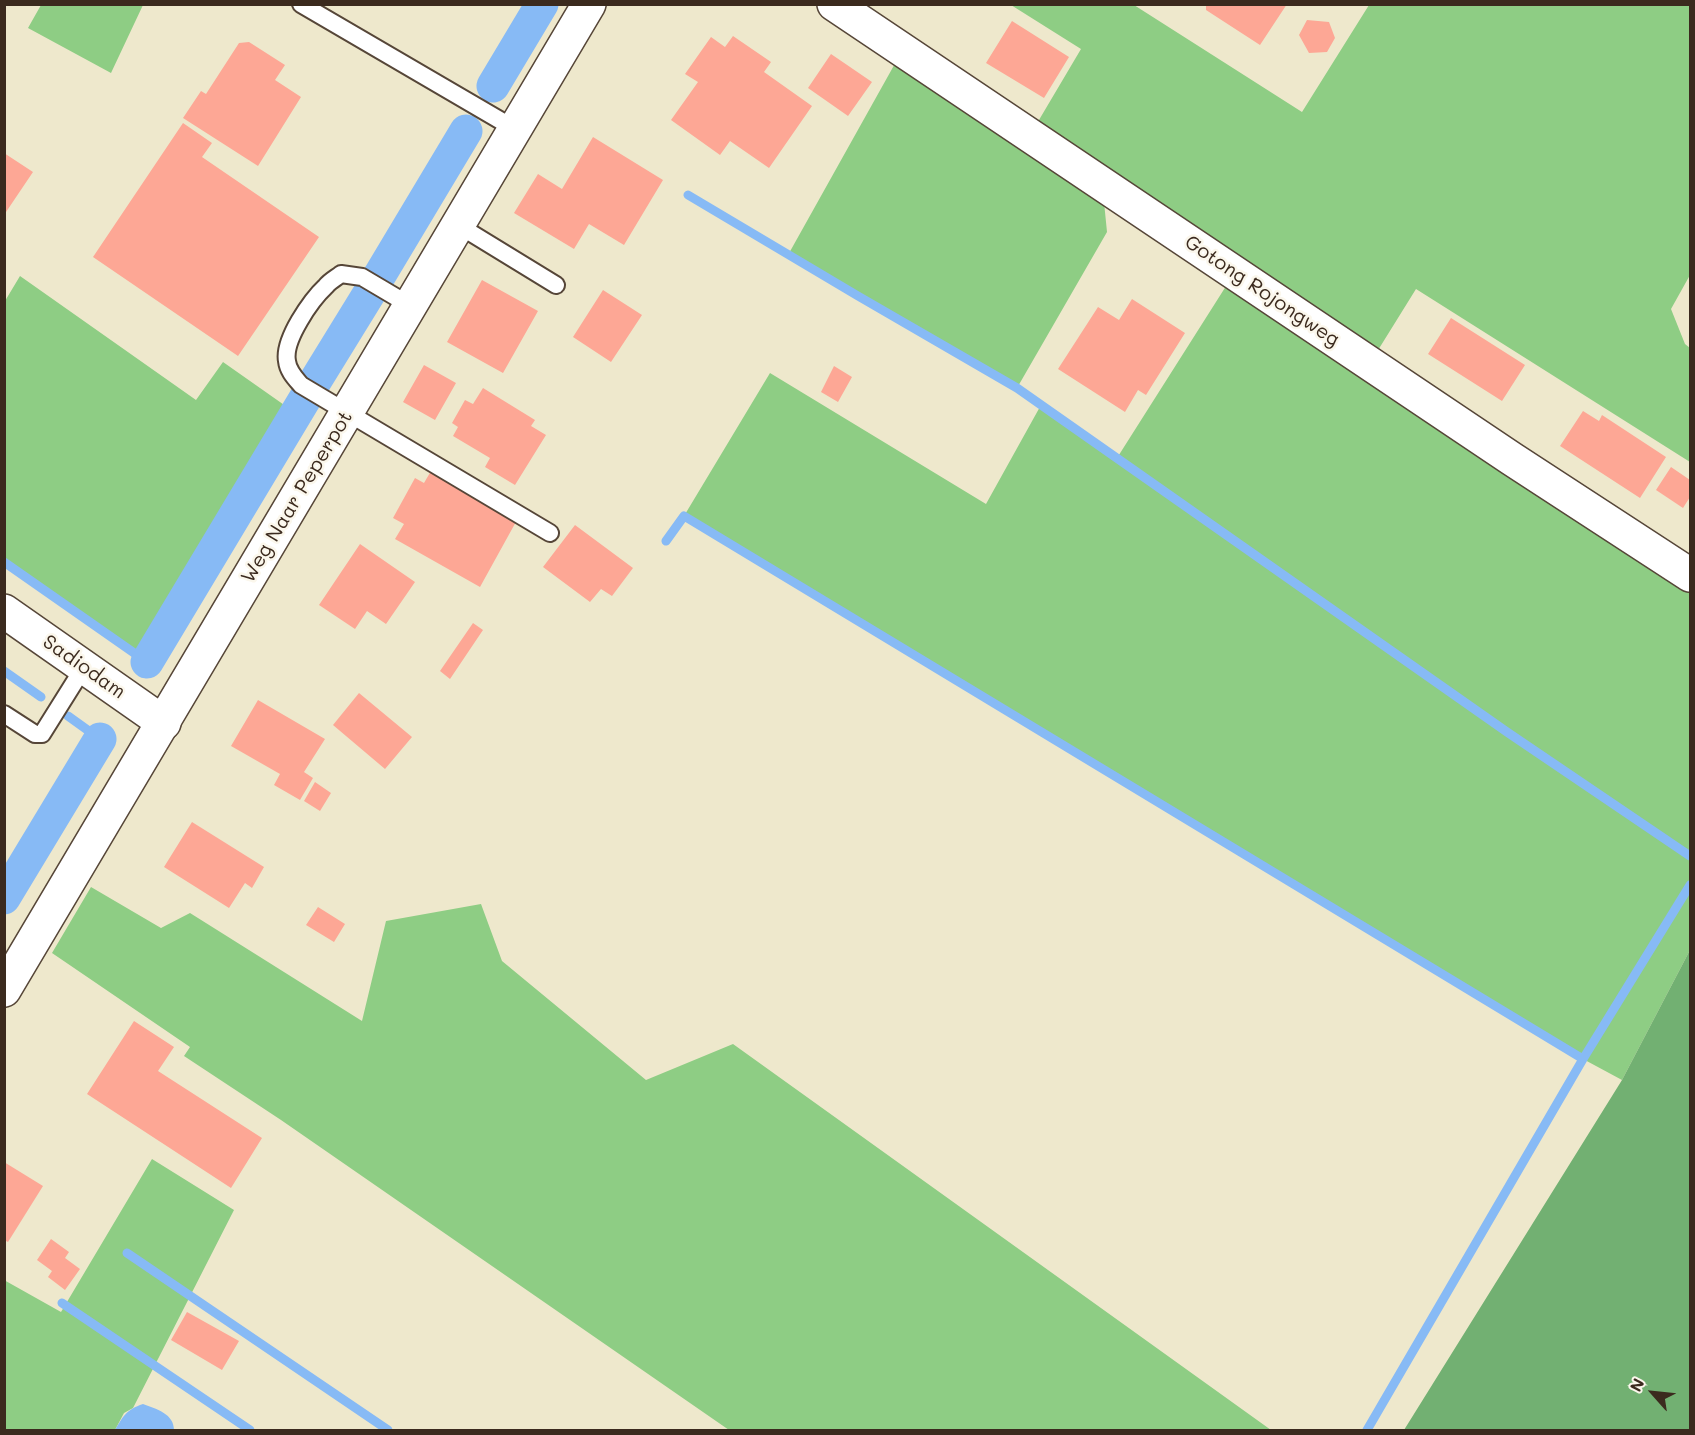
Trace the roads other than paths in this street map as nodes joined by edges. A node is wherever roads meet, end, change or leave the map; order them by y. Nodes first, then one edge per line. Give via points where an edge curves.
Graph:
1 (301, 4) edge
2 (589, 4) edge
3 (834, 4) edge
4 (515, 129) junction
5 (458, 225) junction
6 (556, 285) dead end
7 (411, 306) junction
8 (348, 412) junction
9 (550, 533) dead end
10 (1690, 575) edge
11 (4, 611) edge
12 (84, 667) junction
13 (4, 714) edge
14 (164, 723) junction
15 (4, 990) edge

1 - 4 lane
2 - 4 street, Weg Naar Peperpot
3 - 10 street, Gotong Rojongweg
4 - 5 street, Weg Naar Peperpot
5 - 6 lane
5 - 7 street, Weg Naar Peperpot
7 - 8 street, Weg Naar Peperpot
7 - 8 lane via 362,277 341,274 311,304 292,336 286,361 302,385
8 - 9 lane
8 - 14 street, Weg Naar Peperpot
11 - 12 street, Sadiodam
12 - 13 lane via 42,734 35,734
12 - 14 street, Sadiodam
14 - 15 street, Weg Naar Peperpot

